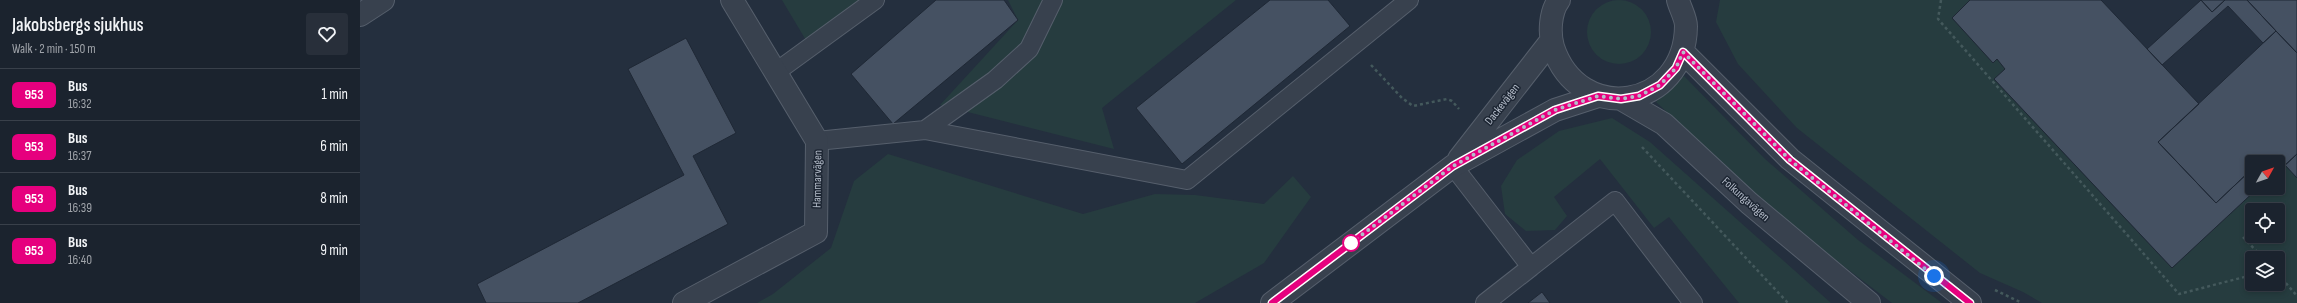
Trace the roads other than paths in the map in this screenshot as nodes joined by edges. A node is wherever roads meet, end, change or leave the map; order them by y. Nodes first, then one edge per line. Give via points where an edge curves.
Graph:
1 (383, 0) edge
2 (732, 0) edge
3 (875, 0) edge
4 (1053, 0) edge
5 (1409, 0) edge
6 (1678, 0) edge
7 (1556, 1) edge
8 (360, 15) edge
9 (1551, 41) junction
10 (1683, 52) junction
11 (776, 72) junction
12 (1598, 96) junction
13 (1621, 99) junction
14 (925, 130) junction
15 (818, 141) junction
16 (1453, 166) junction
17 (1531, 267) junction
18 (1276, 302) edge
19 (684, 303) edge
20 (1485, 303) edge
21 (1693, 303) edge
22 (1869, 303) edge
23 (1970, 303) edge

1 - 8 street
2 - 11 street, Hammarvägen
3 - 11 lane
4 - 14 lane via 1029,49 996,80
5 - 14 lane via 1187,180
6 - 10 street via 1686,24
7 - 9 street
9 - 12 street via 1558,63 1567,75 1585,90
9 - 16 street, Dackevägen
10 - 13 street via 1676,68 1660,85 1639,96
10 - 23 street via 1790,160
11 - 15 street, Hammarvägen
12 - 13 street
12 - 16 street, Dackevägen via 1555,110
13 - 22 street, Folkungavägen via 1664,124 1750,203
14 - 15 lane
15 - 19 street, Hammarvägen via 816,232
16 - 17 lane
16 - 18 street, Dackevägen
17 - 20 lane
17 - 21 lane via 1615,201

